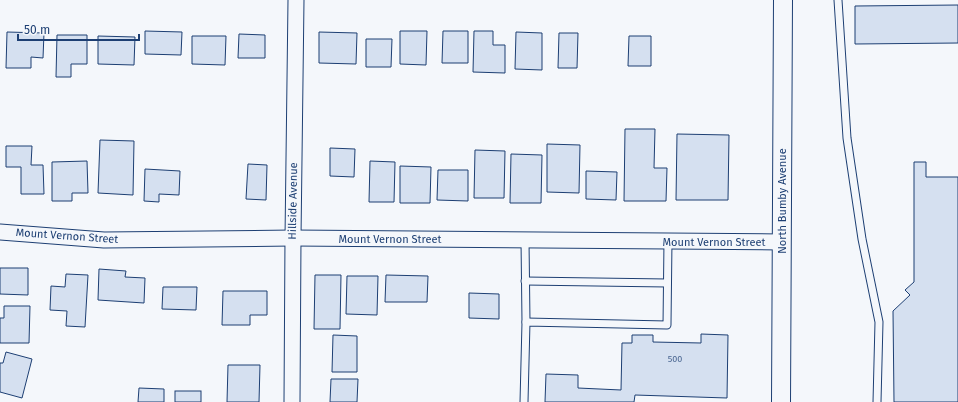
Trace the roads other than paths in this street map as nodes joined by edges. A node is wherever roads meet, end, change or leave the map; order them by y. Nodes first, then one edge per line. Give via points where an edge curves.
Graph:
1 (296, 0) edge
2 (783, 0) edge
3 (838, 0) edge
4 (0, 232) edge
5 (293, 238) junction
6 (525, 240) junction
7 (668, 242) junction
8 (781, 242) junction
9 (525, 281) junction
10 (667, 282) junction
11 (526, 322) junction
12 (292, 402) edge
13 (524, 402) edge
14 (781, 402) edge
15 (877, 402) edge

1 - 5 street, Hillside Avenue
2 - 8 street, North Bumby Avenue
3 - 15 lane via 847,138 862,239 879,322
4 - 5 street, Mount Vernon Street via 104,240
5 - 6 street, Mount Vernon Street
5 - 12 street, Hillside Avenue
6 - 7 street, Mount Vernon Street
6 - 9 lane
7 - 8 street, Mount Vernon Street
7 - 10 lane
8 - 14 street, North Bumby Avenue
9 - 10 lane
9 - 11 lane
10 - 11 lane via 667,325
11 - 13 lane

